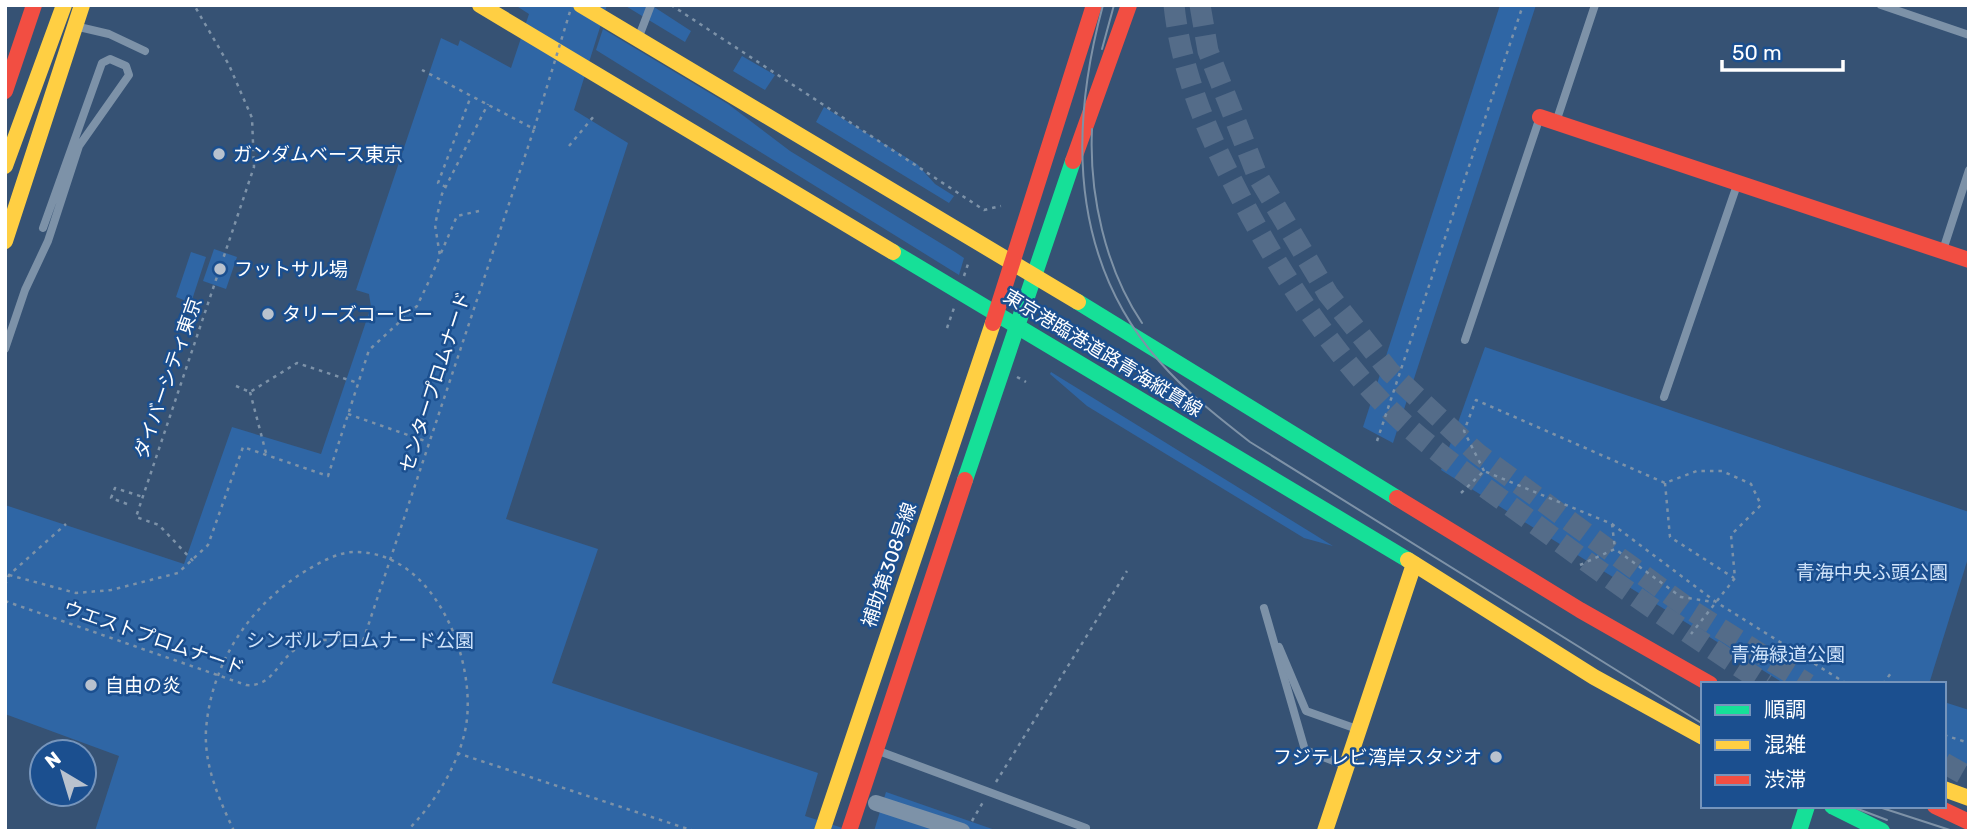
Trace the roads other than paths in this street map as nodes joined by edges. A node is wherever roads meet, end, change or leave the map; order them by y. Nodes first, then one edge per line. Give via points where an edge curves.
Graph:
1 (34, 5) edge
2 (64, 5) edge
3 (82, 5) edge
4 (480, 5) edge
5 (581, 5) edge
6 (651, 5) edge
7 (1094, 5) edge
8 (1129, 5) edge
9 (1595, 5) edge
10 (1881, 5) edge
11 (76, 27) junction
12 (1969, 34) edge
13 (638, 39) junction
14 (145, 51) dead end
15 (5, 91) edge
16 (1548, 120) junction
17 (5, 166) edge
18 (1969, 170) edge
19 (1737, 183) junction
20 (43, 228) dead end
21 (5, 241) edge
22 (1943, 252) junction
23 (1969, 260) edge
24 (1012, 262) junction
25 (1033, 274) junction
26 (996, 313) junction
27 (1017, 326) junction
28 (1465, 340) dead end
29 (5, 349) edge
30 (1664, 397) dead end
31 (1414, 564) junction
32 (1706, 682) edge
33 (1359, 730) junction
34 (1701, 736) edge
35 (876, 750) junction
36 (1346, 766) junction
37 (1946, 790) edge
38 (1969, 798) edge
39 (876, 803) dead end
40 (1806, 808) edge
41 (1836, 808) edge
42 (1939, 808) edge
43 (1969, 822) edge
44 (945, 828) edge
45 (1086, 828) dead end
46 (822, 831) edge
47 (849, 831) edge
48 (964, 831) edge
49 (1325, 831) edge
50 (1799, 831) edge
51 (1882, 831) edge

1 - 15 main road
2 - 17 main road
3 - 11 main road
4 - 26 main road, 東京港臨港道路青海縦貫線
5 - 13 main road, 東京港臨港道路青海縦貫線
6 - 13 lane
7 - 24 main road, 補助第308号線
8 - 25 main road
9 - 16 lane
10 - 12 lane
11 - 14 lane via 108,34
11 - 21 main road
13 - 24 main road, 東京港臨港道路青海縦貫線
16 - 19 main road
16 - 28 lane
18 - 22 lane
19 - 22 main road
19 - 30 lane
20 - 29 lane via 102,63 110,59 119,62 129,75 79,146
22 - 23 main road
24 - 25 main road, 東京港臨港道路青海縦貫線
24 - 26 main road, 補助第308号線
25 - 27 main road
25 - 32 main road, 東京港臨港道路青海縦貫線 via 1580,610
26 - 27 main road, 東京港臨港道路青海縦貫線
26 - 46 main road, 補助第308号線
27 - 31 main road, 東京港臨港道路青海縦貫線
27 - 35 main road
31 - 33 main road
31 - 34 main road, 東京港臨港道路青海縦貫線 via 1594,677
33 - 36 main road
33 - 36 lane via 1306,711 1264,608 1305,750
35 - 45 lane
35 - 47 main road
36 - 49 main road
37 - 38 main road
39 - 44 street
40 - 50 main road
41 - 51 main road
42 - 43 main road
44 - 48 street

